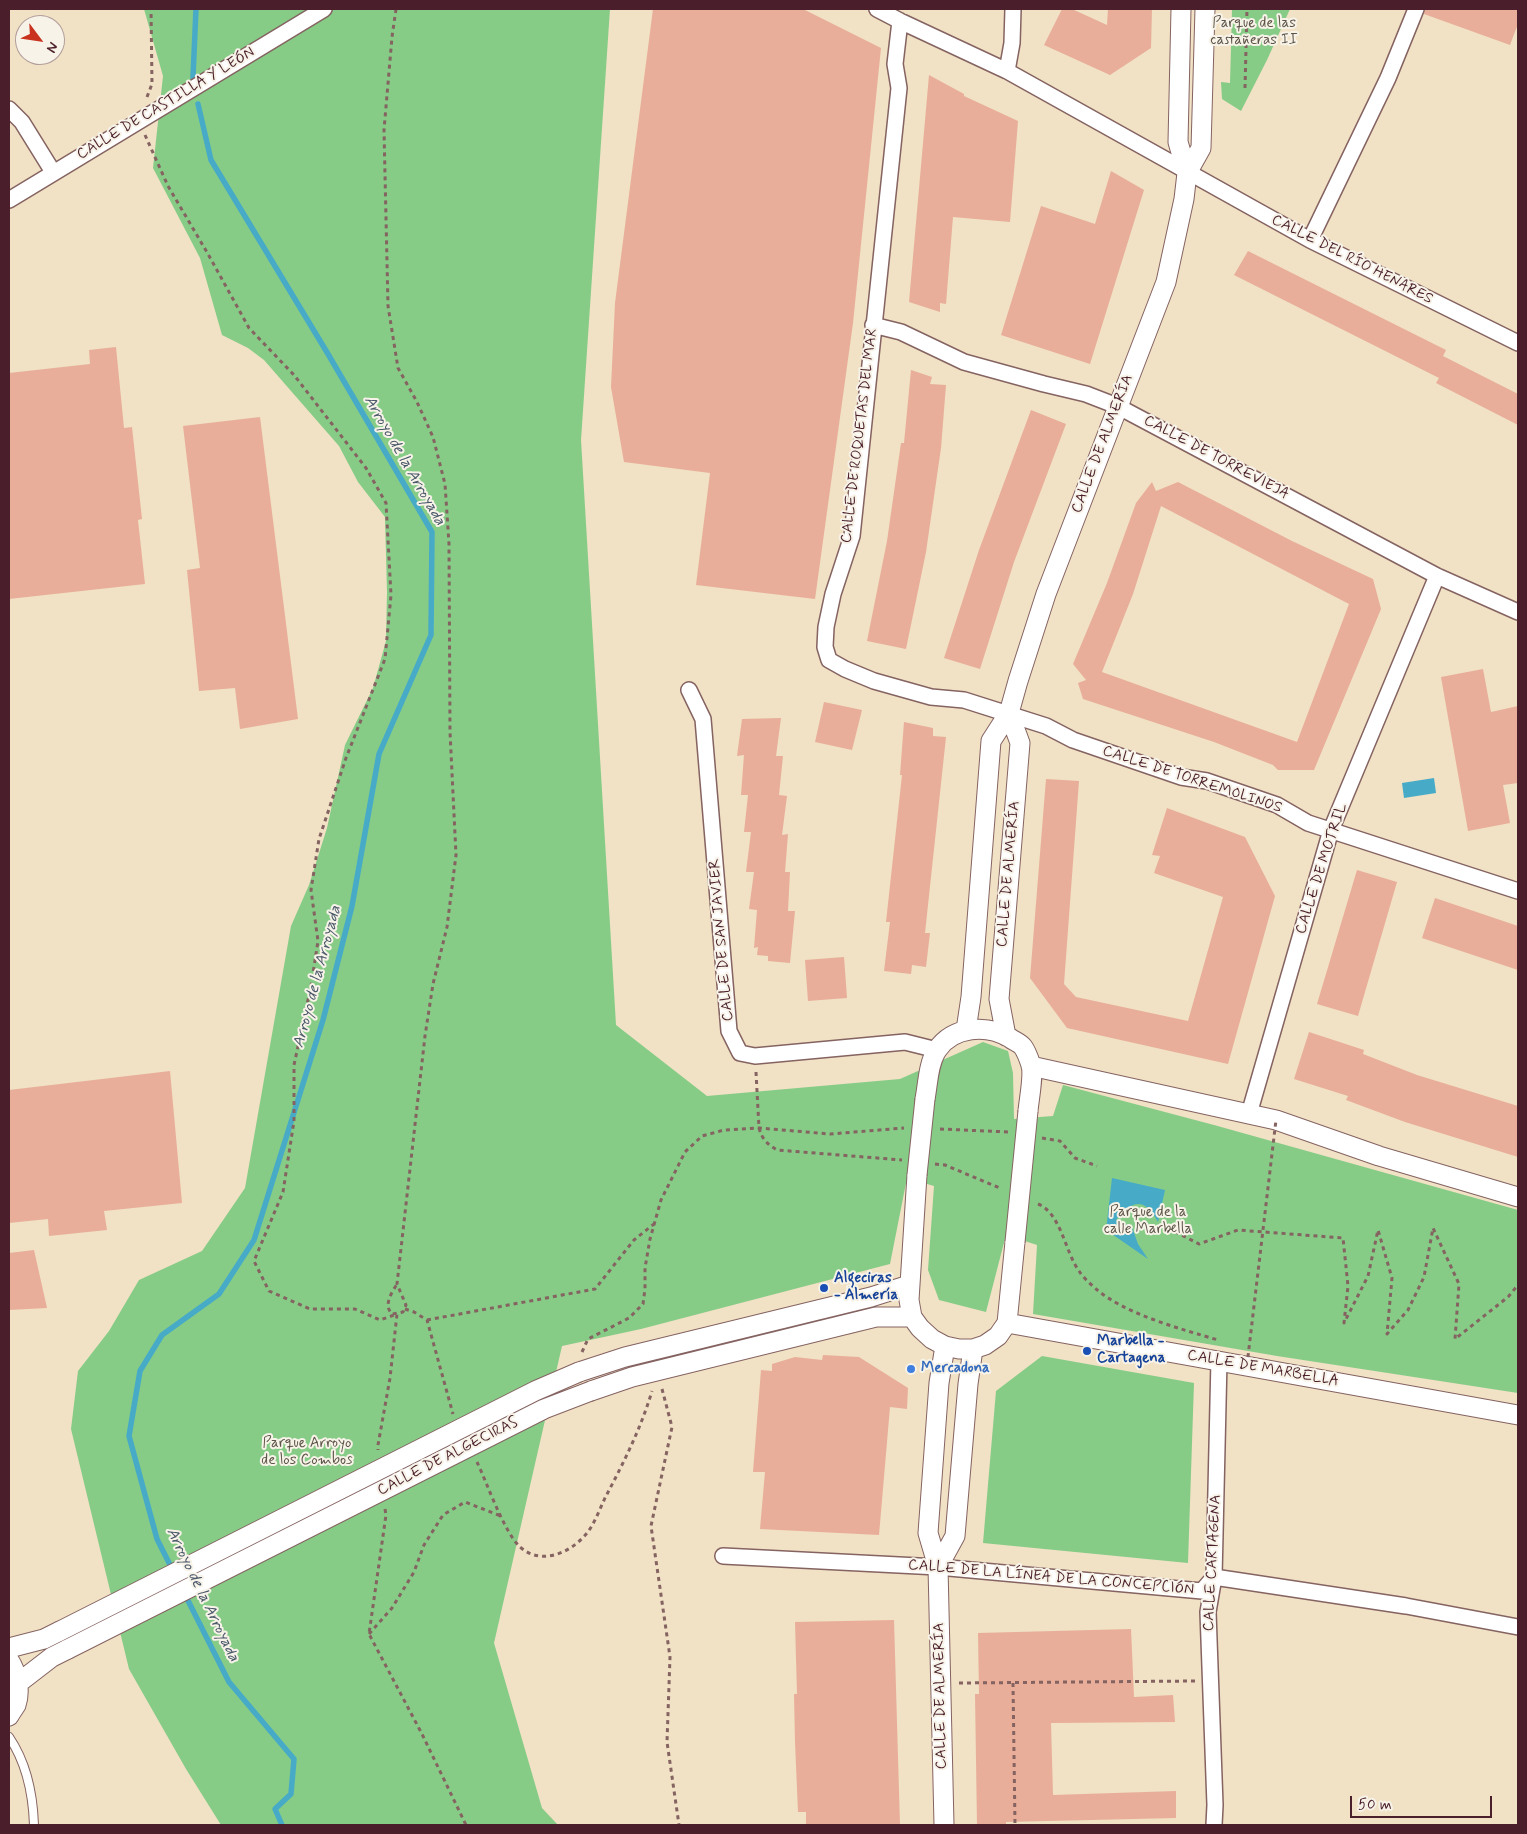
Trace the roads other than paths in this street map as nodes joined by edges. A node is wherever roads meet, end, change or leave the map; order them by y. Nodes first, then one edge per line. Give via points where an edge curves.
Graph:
1 (324, 9) edge
2 (877, 9) edge
3 (1013, 9) edge
4 (1181, 9) edge
5 (1205, 9) edge
6 (1416, 9) edge
7 (900, 22) junction
8 (1007, 71) junction
9 (9, 109) edge
10 (53, 172) junction
11 (1187, 173) junction
12 (9, 200) edge
13 (1310, 240) junction
14 (873, 325) junction
15 (1518, 343) edge
16 (1117, 406) junction
17 (1437, 576) junction
18 (1518, 612) edge
19 (688, 690) dead end
20 (1010, 713) junction
21 (1332, 830) junction
22 (1518, 891) edge
23 (966, 1030) junction
24 (1006, 1036) junction
25 (937, 1050) junction
26 (1031, 1066) junction
27 (1249, 1114) junction
28 (1518, 1197) edge
29 (909, 1284) junction
30 (912, 1317) junction
31 (1007, 1323) junction
32 (945, 1346) junction
33 (973, 1350) junction
34 (1219, 1360) junction
35 (1518, 1416) edge
36 (723, 1556) dead end
37 (938, 1567) junction
38 (1214, 1577) junction
39 (1518, 1627) edge
40 (9, 1648) edge
41 (9, 1660) edge
42 (17, 1684) junction
43 (9, 1716) edge
44 (9, 1737) edge
45 (34, 1825) edge
46 (944, 1825) edge
47 (1214, 1825) edge

1 - 10 street, CALLE DE CASTILLA Y LEÓN
2 - 7 street, CALLE DEL RÍO HENARES
3 - 8 street
4 - 11 street via 1178,142
5 - 11 street via 1201,148
6 - 13 street via 1388,78
7 - 8 street, CALLE DEL RÍO HENARES
7 - 14 street, CALLE DE ROQUETAS DEL MAR via 895,64 899,88
8 - 11 street, CALLE DEL RÍO HENARES
9 - 10 street via 22,122
10 - 12 street, CALLE DE CASTILLA Y LEÓN
11 - 13 street, CALLE DEL RÍO HENARES
11 - 16 street, CALLE DE ALMERÍA via 1166,282
13 - 15 street, CALLE DEL RÍO HENARES
14 - 16 street, CALLE DE TORREVIEJA via 901,332 964,362 1086,394
14 - 20 street, CALLE DE ROQUETAS DEL MAR via 852,536 833,594 825,647 830,660 874,681 931,697 964,700
16 - 17 street, CALLE DE TORREVIEJA
16 - 20 street, CALLE DE ALMERÍA via 1046,594
17 - 18 street, CALLE DE TORREVIEJA
17 - 21 street, CALLE DE MOTRIL
19 - 25 street, CALLE DE SAN JAVIER via 703,719 729,1031 740,1053 755,1056 905,1042
20 - 21 street, CALLE DE TORREMOLINOS via 1073,740 1277,805 1308,822
20 - 23 street, CALLE DE ALMERÍA via 991,742
20 - 24 street, CALLE DE ALMERÍA via 1020,743 999,999
21 - 22 street, CALLE DE TORREMOLINOS
21 - 27 street, CALLE DE MOTRIL
23 - 24 street via 979,1028
23 - 25 street via 951,1037
24 - 26 street via 1022,1046
25 - 29 street, bridge via 925,1099
26 - 27 street
26 - 31 street, bridge
27 - 28 street
29 - 30 street
29 - 40 street, CALLE DE ALGECIRAS, bridge via 871,1297 625,1357 579,1372 535,1390 44,1639
30 - 32 street via 932,1339
30 - 42 street, CALLE DE ALGECIRAS, bridge via 876,1317 658,1371 544,1409 52,1657
31 - 33 street via 998,1336
31 - 34 street, CALLE DE MARBELLA
32 - 33 street
32 - 37 street, CALLE DE ALMERÍA via 939,1384 928,1533
33 - 37 street via 955,1536
34 - 35 street, CALLE DE MARBELLA
34 - 38 street, CALLE CARTAGENA
36 - 37 street, CALLE DE LA LÍNEA DE LA CONCEPCIÓN
37 - 38 street, CALLE DE LA LÍNEA DE LA CONCEPCIÓN via 1202,1591
37 - 46 street, CALLE DE ALMERÍA
38 - 39 street, CALLE DE LA LÍNEA DE LA CONCEPCIÓN via 1406,1606
38 - 47 street, CALLE CARTAGENA via 1208,1612
41 - 42 street
42 - 43 street via 16,1704
44 - 45 lane via 24,1766 34,1810

